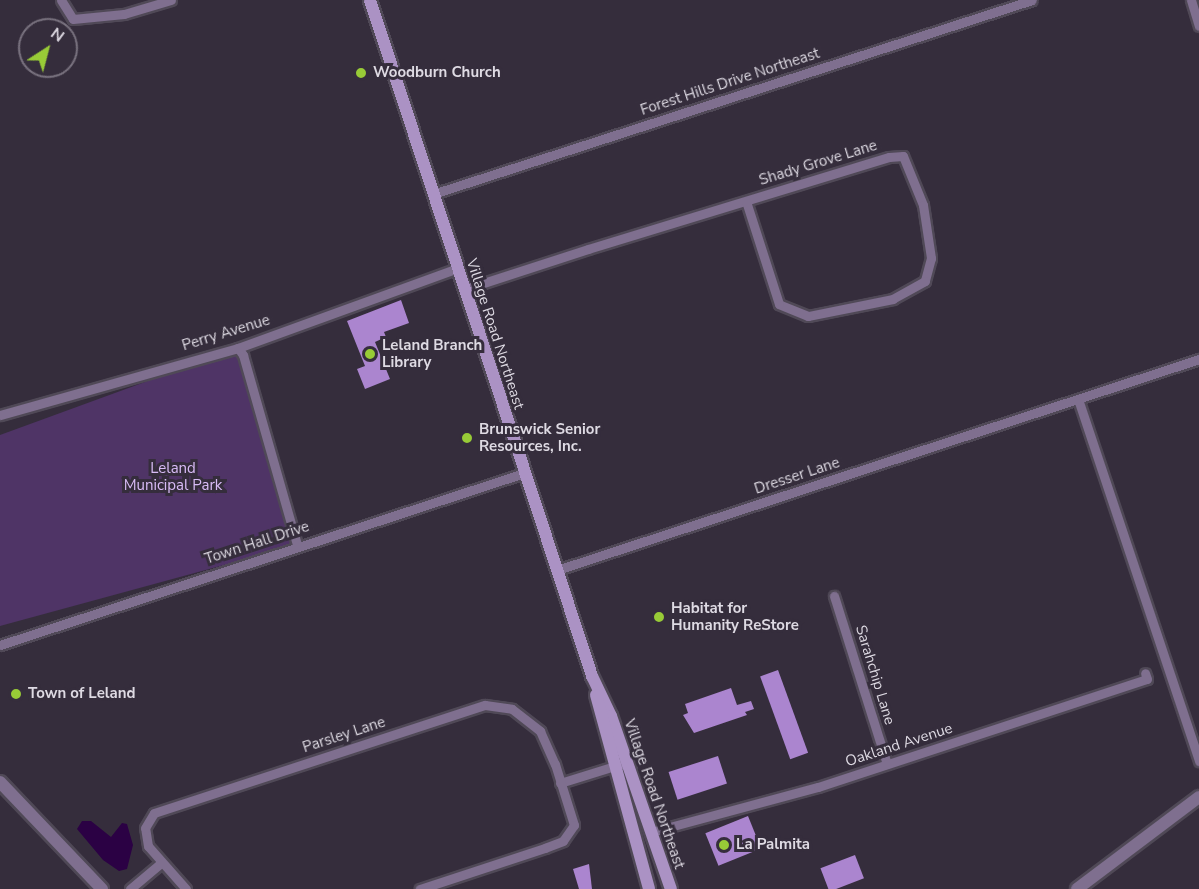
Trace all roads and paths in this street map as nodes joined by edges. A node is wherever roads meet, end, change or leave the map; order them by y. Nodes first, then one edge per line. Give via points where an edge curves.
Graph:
1 (61, 0) edge
2 (171, 0) edge
3 (370, 0) edge
4 (1032, 0) edge
5 (1191, 0) edge
6 (1199, 26) edge
7 (436, 193) junction
8 (746, 201) junction
9 (458, 268) junction
10 (465, 289) junction
11 (238, 348) junction
12 (1199, 359) edge
13 (1078, 399) junction
14 (0, 415) edge
15 (524, 473) junction
16 (297, 545) junction
17 (557, 570) junction
18 (834, 596) dead end
19 (0, 645) edge
20 (1145, 673) dead end
21 (592, 676) junction
22 (1199, 761) edge
23 (627, 762) junction
24 (887, 764) junction
25 (613, 767) junction
26 (0, 782) edge
27 (560, 783) junction
28 (1199, 797) edge
29 (651, 832) junction
30 (161, 863) junction
31 (102, 889) edge
32 (130, 889) edge
33 (186, 889) edge
34 (420, 889) edge
35 (650, 889) edge
36 (671, 889) edge
37 (1077, 889) edge

1 - 2 street via 74,19 124,14
3 - 7 main road, Village Road Northeast
4 - 7 street, Forest Hills Drive Northeast
5 - 6 street
7 - 9 main road, Village Road Northeast
8 - 8 street, Shady Grove Lane via 903,156 923,205 931,258 925,281 893,299 808,316 779,304
8 - 10 street, Shady Grove Lane
9 - 10 main road, Village Road Northeast
9 - 11 street, Perry Avenue
10 - 15 main road, Village Road Northeast
11 - 14 street, Perry Avenue
11 - 16 street
12 - 13 street, Dresser Lane
13 - 17 street, Dresser Lane
13 - 22 street
15 - 16 street, Town Hall Drive
15 - 17 main road, Village Road Northeast
16 - 19 street, Town Hall Drive
17 - 21 main road, Village Road Northeast
18 - 24 street, Sarahchip Lane
20 - 24 street, Oakland Avenue via 1147,679
21 - 23 main road, Village Road Northeast
21 - 25 main road, Village Road Northeast
23 - 25 street
23 - 29 main road, Village Road Northeast
24 - 29 street, Oakland Avenue
25 - 27 street
25 - 35 main road, Village Road Northeast
26 - 31 street
27 - 30 street, Parsley Lane via 540,731 512,709 484,705 154,813 145,828 148,846
27 - 34 street, Parsley Lane via 574,825 563,841
28 - 37 street
29 - 36 main road, Village Road Northeast
30 - 32 street
30 - 33 street, Parsley Lane

